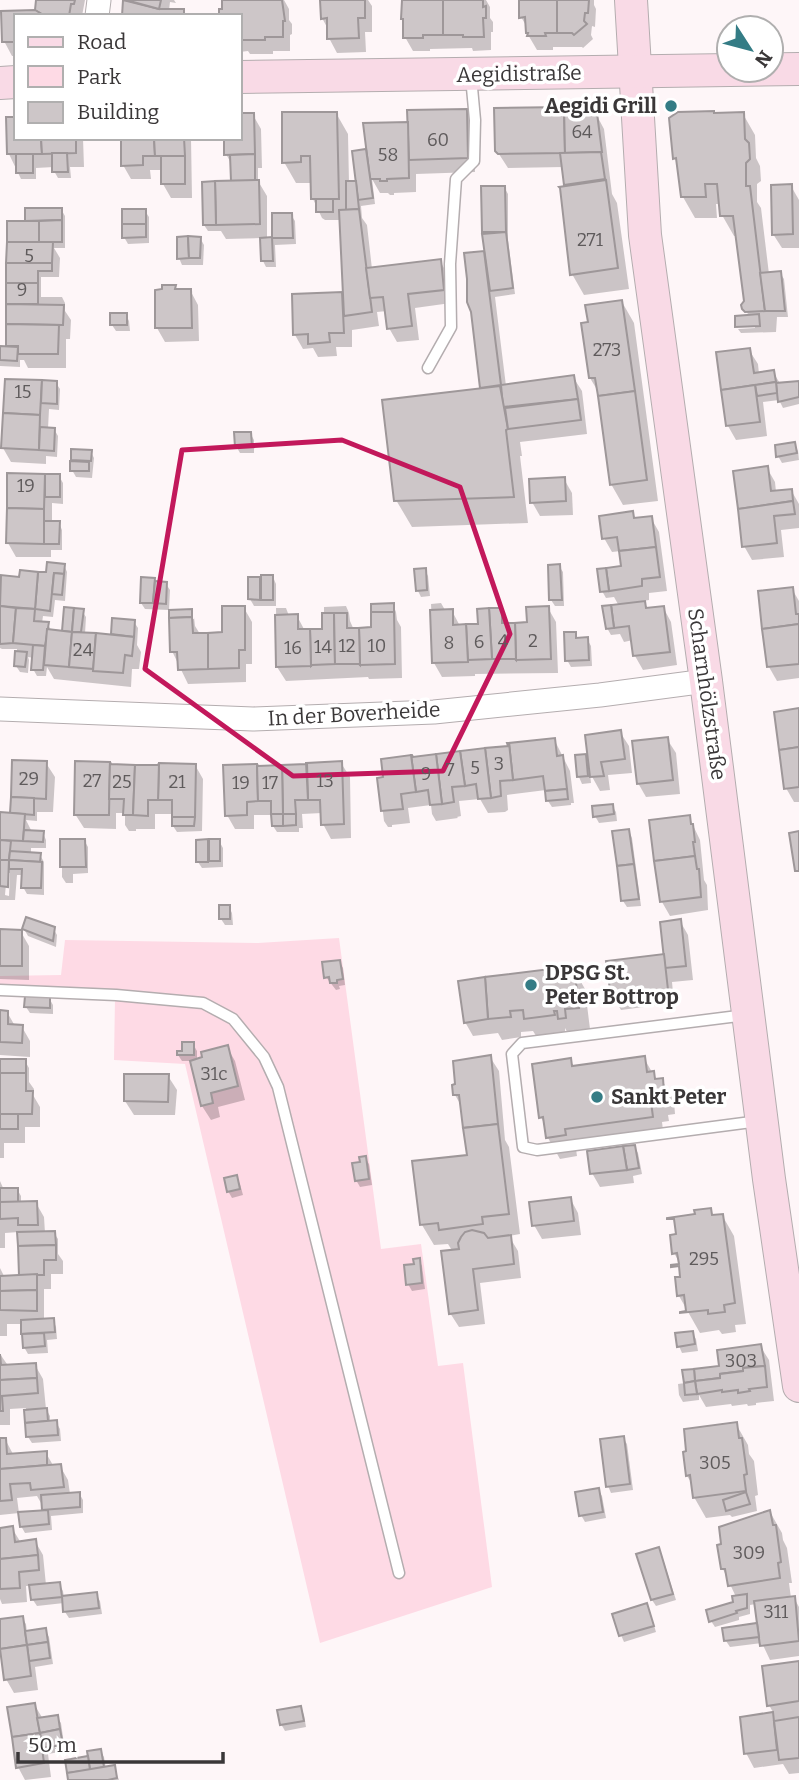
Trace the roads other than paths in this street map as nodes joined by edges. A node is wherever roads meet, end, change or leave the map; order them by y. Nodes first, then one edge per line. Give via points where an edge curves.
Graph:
1 (631, 0) edge
2 (799, 69) edge
3 (634, 72) junction
4 (470, 74) junction
5 (242, 77) edge
6 (428, 368) dead end
7 (706, 681) junction
8 (0, 709) edge
9 (0, 990) edge
10 (749, 1015) junction
11 (762, 1121) junction
12 (799, 1386) edge
13 (398, 1573) dead end

1 - 3 main road, Scharnhölzstraße
2 - 3 main road, Aegidistraße
3 - 4 main road, Aegidistraße
3 - 7 main road, Scharnhölzstraße via 645,235
4 - 5 main road, Aegidistraße
4 - 6 lane via 474,161 456,179 451,327
7 - 8 street, In der Boverheide via 434,712 253,719
7 - 10 main road, Scharnhölzstraße
9 - 13 lane via 203,1003 233,1019 264,1057 278,1087
10 - 11 main road, Scharnhölzstraße
10 - 11 lane via 522,1043 512,1054 523,1147 537,1150
11 - 12 main road, Scharnhölzstraße

